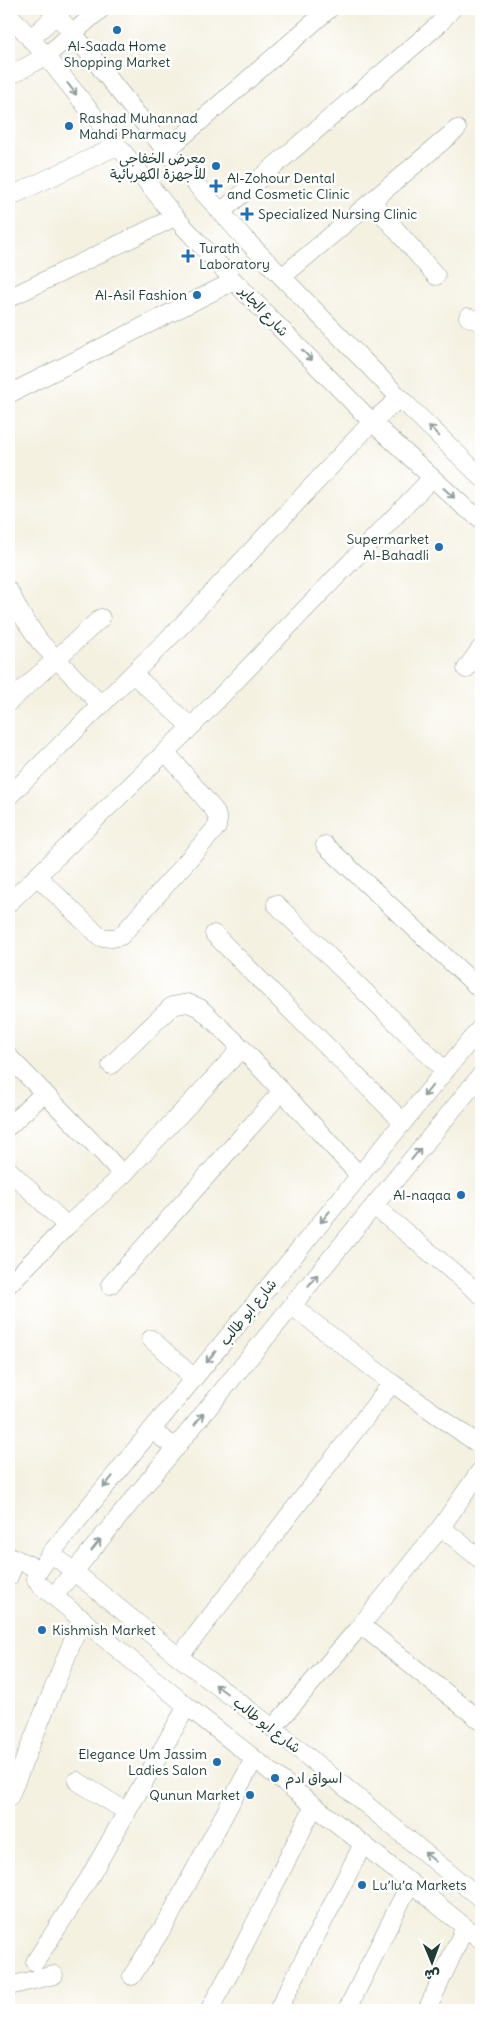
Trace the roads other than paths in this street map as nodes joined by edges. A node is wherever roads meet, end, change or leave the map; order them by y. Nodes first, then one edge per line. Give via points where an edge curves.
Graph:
1 (101, 9) edge
2 (329, 9) edge
3 (452, 9) edge
4 (56, 11) edge
5 (9, 14) edge
6 (74, 33) junction
7 (30, 39) junction
8 (46, 56) junction
9 (9, 76) edge
10 (457, 129) dead end
11 (117, 146) junction
12 (166, 151) junction
13 (9, 197) edge
14 (372, 202) junction
15 (221, 212) junction
16 (176, 217) junction
17 (436, 276) dead end
18 (282, 277) junction
19 (234, 281) junction
20 (9, 298) edge
21 (9, 394) edge
22 (400, 398) junction
23 (372, 422) junction
24 (481, 477) edge
25 (432, 478) junction
26 (481, 519) edge
27 (9, 591) edge
28 (15, 617) edge
29 (101, 618) dead end
30 (481, 648) edge
31 (56, 658) junction
32 (466, 669) dead end
33 (133, 674) junction
34 (9, 702) edge
35 (101, 705) junction
36 (191, 726) junction
37 (166, 752) junction
38 (9, 796) edge
39 (325, 845) dead end
40 (37, 876) junction
41 (9, 903) edge
42 (276, 904) dead end
43 (214, 934) dead end
44 (481, 990) edge
45 (481, 1027) edge
46 (242, 1048) junction
47 (9, 1057) edge
48 (111, 1065) dead end
49 (445, 1071) junction
50 (481, 1075) edge
51 (282, 1091) junction
52 (44, 1093) junction
53 (475, 1097) edge
54 (403, 1122) junction
55 (9, 1126) edge
56 (9, 1170) edge
57 (123, 1175) junction
58 (359, 1175) junction
59 (374, 1206) junction
60 (67, 1226) junction
61 (9, 1284) edge
62 (110, 1285) dead end
63 (481, 1294) edge
64 (296, 1309) dead end
65 (150, 1339) dead end
66 (194, 1378) junction
67 (392, 1383) junction
68 (152, 1430) junction
69 (481, 1446) edge
70 (176, 1448) junction
71 (481, 1470) edge
72 (441, 1526) junction
73 (51, 1553) junction
74 (12, 1558) edge
75 (481, 1560) edge
76 (38, 1569) junction
77 (74, 1573) junction
78 (9, 1577) edge
79 (54, 1596) junction
80 (82, 1618) junction
81 (361, 1626) junction
82 (179, 1657) junction
83 (187, 1706) junction
84 (481, 1721) edge
85 (273, 1728) junction
86 (254, 1759) junction
87 (78, 1781) dead end
88 (9, 1798) edge
89 (314, 1806) junction
90 (126, 1812) junction
91 (363, 1844) junction
92 (410, 1883) junction
93 (481, 1899) edge
94 (465, 1927) junction
95 (481, 1940) edge
96 (35, 1962) dead end
97 (54, 1975) dead end
98 (132, 1976) dead end
99 (9, 1986) edge
100 (209, 2010) edge
101 (278, 2010) edge
102 (347, 2010) edge
103 (428, 2010) edge

1 - 6 street
2 - 12 street
3 - 15 street via 438,25
4 - 6 street
4 - 7 street
5 - 7 street, شارع الجاير
6 - 8 street
6 - 12 street
7 - 8 street, شارع الجاير
8 - 9 street
8 -> 11 street, شارع الجاير
10 - 14 street
11 - 13 street
11 - 16 street, شارع الجاير
12 - 15 street
14 - 17 street
14 - 18 street
15 - 18 street
16 - 19 street, شارع الجاير
16 - 20 street
18 - 22 street
19 - 21 street
19 -> 23 street, شارع الجاير
22 - 23 street
24 -> 22 street
23 - 25 street, شارع الجاير
23 - 33 street
25 -> 26 street, شارع الجاير
25 - 36 street
27 - 28 street
28 - 31 street
29 - 31 street
30 - 32 street
31 - 34 street
31 - 35 street
33 - 35 street
33 - 36 street
35 - 38 street
36 - 37 street
37 - 40 street
37 - 40 street via 215,811 217,827 121,936 100,937
39 - 44 street
40 - 41 street
42 - 49 street
43 - 54 street
45 - 49 street, شارع ابو طالب
46 - 48 street via 200,1008 188,1003 172,1006
46 - 51 street
46 - 57 street
47 - 52 street
49 -> 54 street, شارع ابو طالب
50 - 53 street
51 - 58 street
51 - 62 street
52 - 55 street
52 - 57 street
59 -> 53 street
54 - 58 street, شارع ابو طالب
56 - 60 street
57 - 60 street
58 -> 66 street, شارع ابو طالب
59 - 63 street
70 -> 59 street
60 - 61 street
64 - 67 street
65 - 66 street
66 - 68 street, شارع ابو طالب
67 - 69 street
67 - 82 street
68 - 70 street
68 -> 73 street, شارع ابو طالب
77 -> 70 street
71 - 72 street
72 - 75 street
72 - 81 street
73 - 76 street, شارع ابو طالب
73 - 77 street, شارع ابو طالب
74 - 76 street
74 - 78 street
76 - 79 street via 36,1580
77 - 79 street
77 - 82 street, شارع ابو طالب
79 - 80 street
80 - 83 street
80 - 88 street
81 - 84 street
81 - 85 street
85 -> 82 street, شارع ابو طالب
83 - 86 street
83 - 90 street
93 -> 85 street, شارع ابو طالب
86 - 89 street
86 - 98 street via 169,1918
87 - 90 street
89 - 91 street
89 - 100 street
90 - 96 street via 88,1880
91 - 92 street
91 - 101 street
92 - 94 street
92 - 102 street
94 - 95 street
94 - 103 street
97 - 99 street

